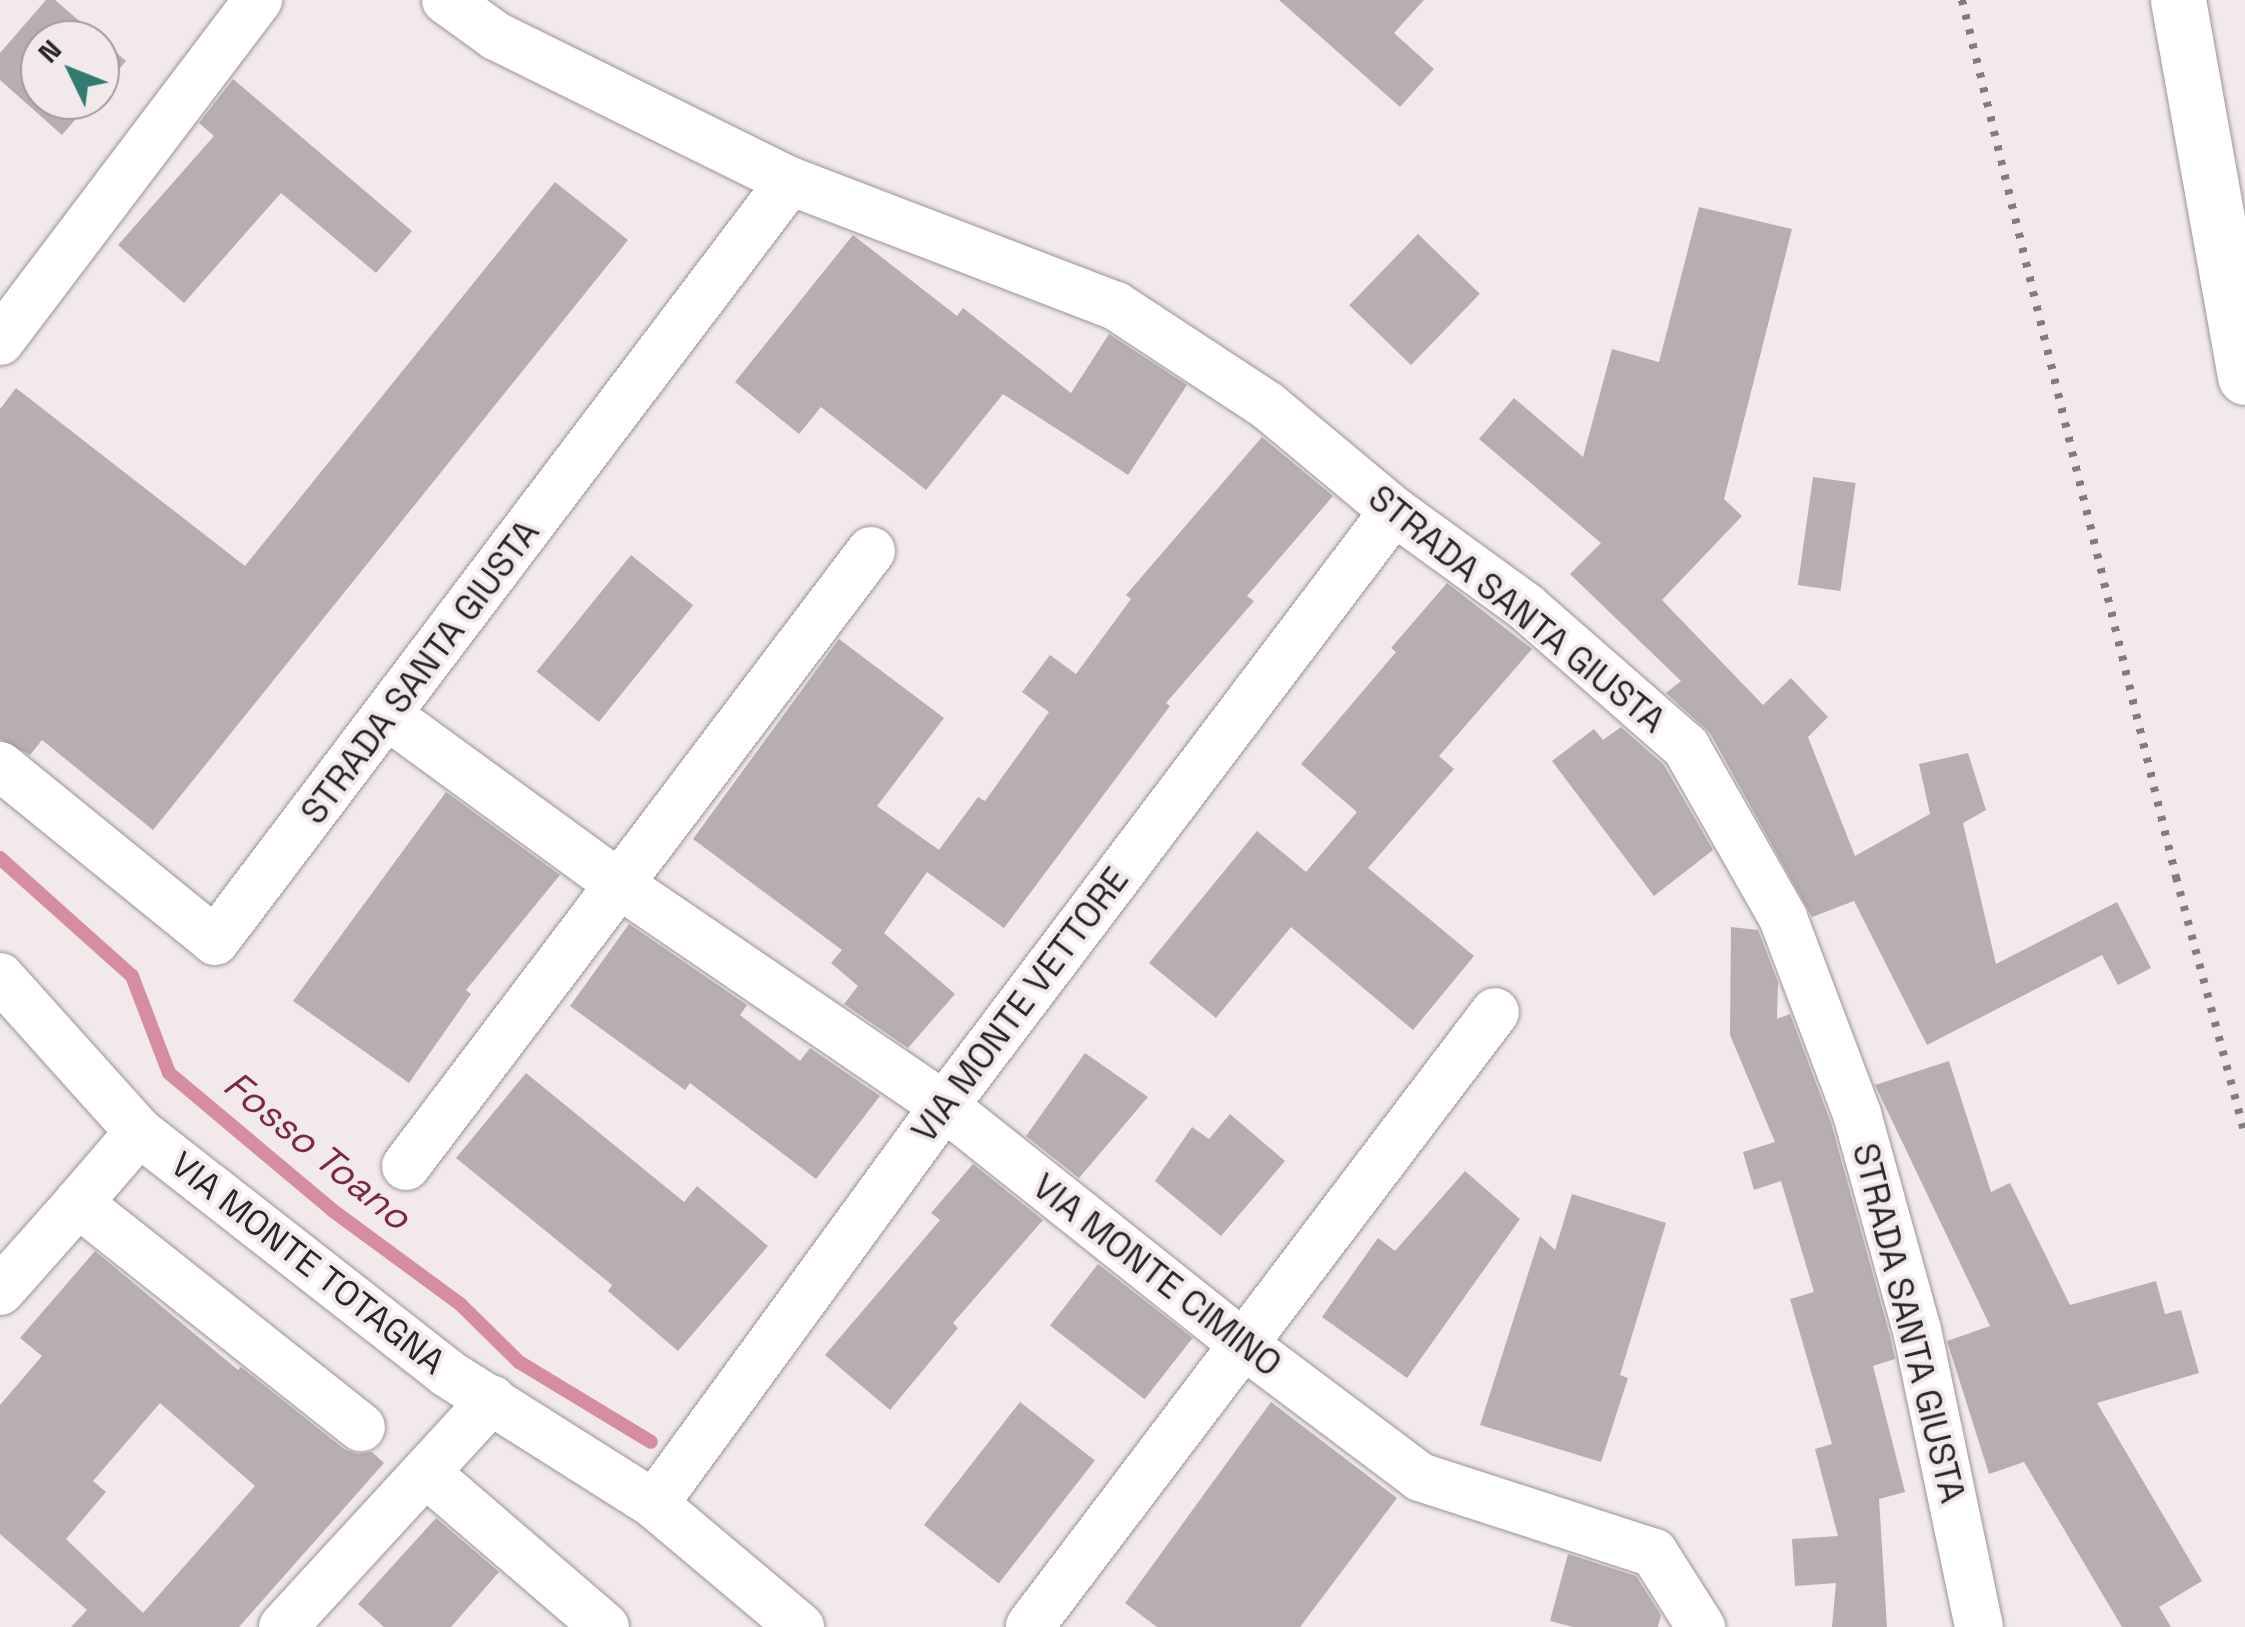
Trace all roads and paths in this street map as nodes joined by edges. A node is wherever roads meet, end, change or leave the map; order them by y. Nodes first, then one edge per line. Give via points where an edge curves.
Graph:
1 (258, 0) edge
2 (446, 0) edge
3 (2178, 0) edge
4 (790, 182) junction
5 (0, 340) edge
6 (2245, 377) edge
7 (1394, 511) junction
8 (871, 552) dead end
9 (387, 715) junction
10 (0, 766) edge
11 (619, 884) junction
12 (0, 977) edge
13 (1495, 1012) dead end
14 (944, 1106) junction
15 (139, 1132) junction
16 (406, 1166) dead end
17 (78, 1203) junction
18 (0, 1292) edge
19 (1244, 1344) junction
20 (492, 1400) junction
21 (361, 1427) dead end
22 (426, 1473) junction
23 (654, 1504) junction
24 (1030, 1626) edge
25 (283, 1627) edge
26 (604, 1627) edge
27 (800, 1627) edge
28 (1701, 1627) edge
29 (1979, 1627) edge

1 - 5 street
2 - 4 street, STRADA SANTA GIUSTA via 496,36
3 - 6 main road
4 - 7 street, STRADA SANTA GIUSTA via 1116,306 1268,406
4 - 9 street, STRADA SANTA GIUSTA
7 - 14 street, VIA MONTE VETTORE
7 - 29 street, STRADA SANTA GIUSTA via 1526,608 1686,747 1783,918 1857,1114 1917,1330
8 - 11 street
9 - 10 street, STRADA SANTA GIUSTA via 215,940
9 - 11 street, VIA MONTE CIMINO
11 - 14 street, VIA MONTE CIMINO
11 - 16 street
12 - 15 street, VIA MONTE TOTAGNA
13 - 19 street
14 - 19 street, VIA MONTE CIMINO
14 - 23 street, VIA MONTE VETTORE
15 - 17 street
15 - 20 street, VIA MONTE TOTAGNA via 447,1373
17 - 18 street
17 - 21 street
19 - 24 street
19 - 28 street, VIA MONTE CIMINO via 1420,1477 1654,1553
20 - 22 street
20 - 23 street, VIA MONTE TOTAGNA
22 - 25 street
22 - 26 street
23 - 27 street, VIA MONTE TOTAGNA

